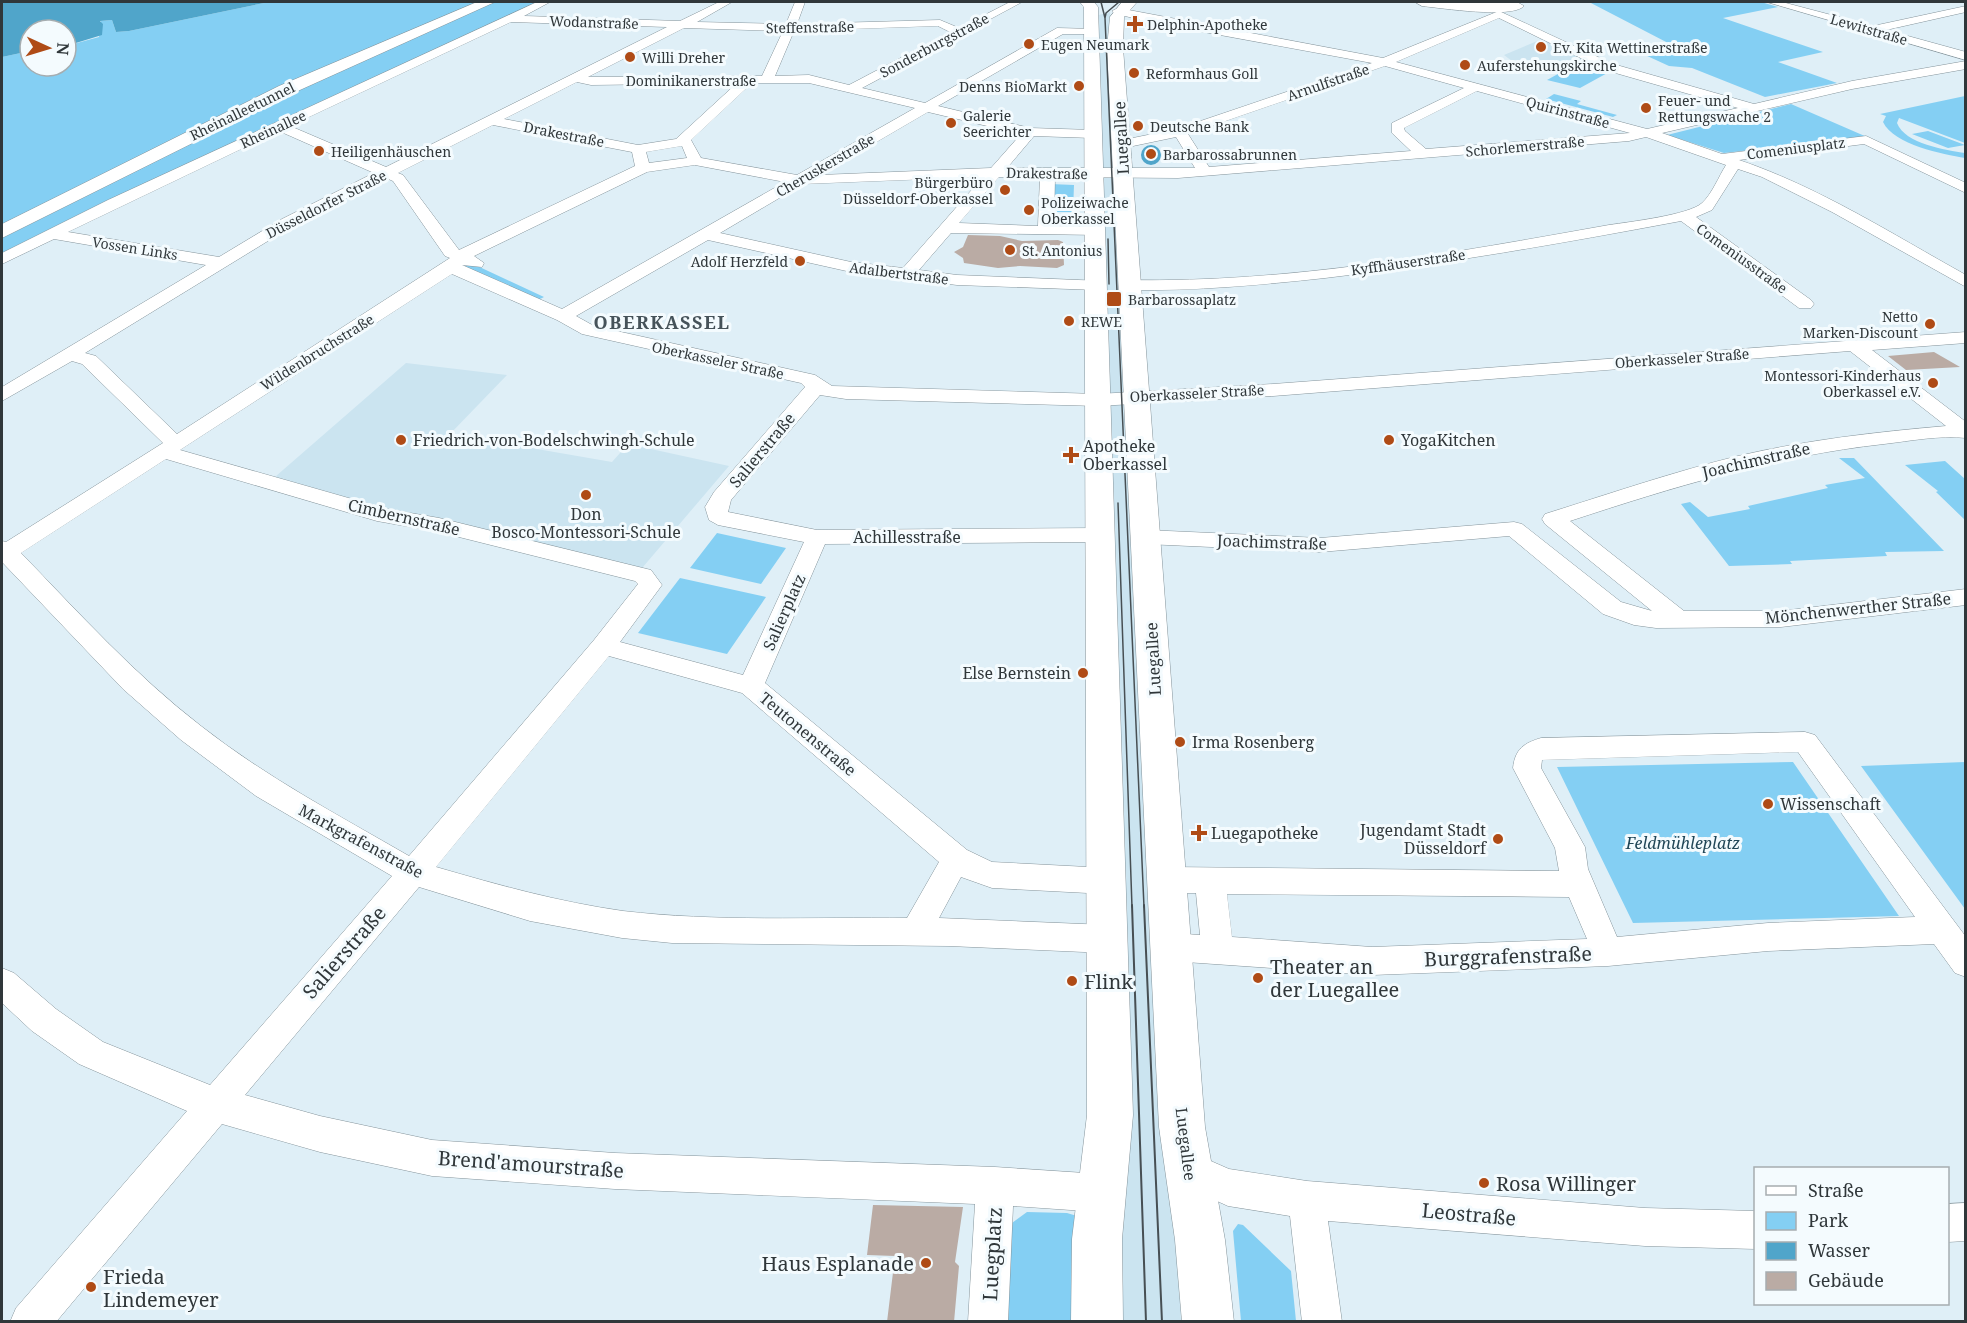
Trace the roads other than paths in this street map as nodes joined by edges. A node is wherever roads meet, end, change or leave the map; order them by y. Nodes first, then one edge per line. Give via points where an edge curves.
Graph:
1 (473, 2) edge
2 (488, 2) edge
3 (545, 2) edge
4 (727, 2) edge
5 (800, 2) edge
6 (1017, 2) edge
7 (1104, 2) edge
8 (1422, 2) edge
9 (1772, 2) edge
10 (1523, 4) edge
11 (1478, 7) junction
12 (899, 9) dead end
13 (1118, 9) edge
14 (1965, 9) edge
15 (999, 11) junction
16 (1499, 14) junction
17 (1090, 16) edge
18 (509, 18) junction
19 (940, 23) junction
20 (680, 25) junction
21 (894, 25) junction
22 (789, 28) junction
23 (1872, 30) junction
24 (958, 32) junction
25 (1965, 56) edge
26 (1384, 62) junction
27 (1965, 65) edge
28 (782, 72) dead end
29 (574, 78) junction
30 (809, 79) junction
31 (766, 80) junction
32 (747, 81) junction
33 (1475, 87) junction
34 (850, 89) junction
35 (926, 108) junction
36 (1752, 108) junction
37 (490, 120) junction
38 (279, 126) junction
39 (1030, 132) junction
40 (1180, 132) junction
41 (1093, 134) junction
42 (1647, 134) junction
43 (1125, 140) junction
44 (680, 142) junction
45 (638, 149) junction
46 (1423, 154) junction
47 (695, 161) junction
48 (1729, 161) junction
49 (643, 168) junction
50 (387, 172) junction
51 (995, 172) junction
52 (1205, 172) junction
53 (1048, 173) junction
54 (1110, 174) junction
55 (798, 180) junction
56 (1965, 189) edge
57 (1684, 216) junction
58 (2, 223) edge
59 (949, 228) junction
60 (1046, 231) junction
61 (2, 232) edge
62 (1096, 232) junction
63 (51, 234) junction
64 (704, 234) junction
65 (2, 259) edge
66 (220, 262) junction
67 (456, 262) junction
68 (907, 274) junction
69 (1965, 282) edge
70 (1097, 285) junction
71 (1131, 285) junction
72 (1805, 304) dead end
73 (569, 312) junction
74 (1965, 337) edge
75 (1855, 346) junction
76 (69, 354) junction
77 (816, 387) junction
78 (2, 395) edge
79 (1137, 396) junction
80 (1098, 400) junction
81 (1965, 432) edge
82 (167, 447) junction
83 (717, 515) joint
84 (1506, 528) joint
85 (1101, 535) junction
86 (817, 537) junction
87 (1146, 537) junction
88 (3, 552) edge
89 (648, 579) joint
90 (1965, 597) edge
91 (1679, 620) junction
92 (603, 646) junction
93 (751, 686) junction
94 (956, 859) junction
95 (412, 873) junction
96 (1167, 880) junction
97 (1107, 881) junction
98 (1210, 882) junction
99 (1580, 884) junction
100 (1941, 930) junction
101 (920, 932) junction
102 (1107, 939) junction
103 (1171, 947) junction
104 (1217, 949) junction
105 (1608, 952) junction
106 (1965, 963) edge
107 (2, 983) edge
108 (214, 1104) junction
109 (1188, 1169) junction
110 (995, 1186) junction
111 (1101, 1192) junction
112 (1307, 1200) junction
113 (1965, 1222) edge
114 (1949, 1223) edge
115 (1754, 1230) edge
116 (30, 1322) edge
117 (988, 1322) edge
118 (1097, 1322) edge
119 (1208, 1322) edge
120 (1322, 1322) edge

1 - 58 main road, Rheinalleetunnel via 258,94
2 - 61 main road, Rheinalleetunnel via 242,110
3 - 18 street, Rheinallee
4 - 20 street, Düsseldorfer Straße
5 - 22 street
6 - 15 street, Sonderburgstraße
7 - 17 main road
8 - 11 main road
9 - 23 street, Lewitstraße
10 - 11 main road
10 - 16 main road
11 - 16 main road
12 - 21 street
13 - 26 street, Quirinstraße via 1144,18
13 - 43 main road, Luegallee
14 - 23 street
15 - 19 street, Steffenstraße via 985,9
15 - 24 street, Sonderburgstraße
16 - 26 street, Arnulfstraße
16 - 36 street via 1609,67
17 - 35 street, Cheruskerstraße
17 - 41 main road, Luegallee
18 - 20 street, Wodanstraße
18 - 38 street, Rheinallee
19 - 21 street, Steffenstraße
19 - 24 street, Steffenstraße
20 - 22 street, Steffenstraße
20 - 29 street, Düsseldorfer Straße
21 - 22 street, Steffenstraße
22 - 31 street
23 - 25 street, Lewitstraße
24 - 34 street, Sonderburgstraße
26 - 33 street, Quirinstraße
26 - 40 street, Arnulfstraße
27 - 36 street, Schorlemerstraße via 1888,77
28 - 30 street, Dominikanerstraße
29 - 32 street, Dominikanerstraße
29 - 37 street, Düsseldorfer Straße
30 - 31 street, Dominikanerstraße
30 - 34 street, Dominikanerstraße
31 - 32 street, Dominikanerstraße
32 - 44 street
33 - 42 street, Quirinstraße
33 - 46 street via 1397,126 1399,133
34 - 35 street, Dominikanerstraße
35 - 39 street, Dominikanerstraße
35 - 55 street, Cheruskerstraße
36 - 42 street, Schorlemerstraße
37 - 45 street, Drakestraße
37 - 50 street, Düsseldorfer Straße
38 - 50 street, Oberkasseler Straße
38 - 63 street, Rheinallee
39 - 41 street, Dominikanerstraße
39 - 51 street
40 - 43 street, Arnulfstraße
40 - 52 street
41 - 54 main road, Luegallee
42 - 46 street, Schorlemerstraße
42 - 48 street, Quirinstraße
43 - 54 main road, Luegallee
44 - 45 street
44 - 47 street via 688,142
45 - 49 street
46 - 52 street, Schorlemerstraße
47 - 49 street, Drakestraße
47 - 55 street, Drakestraße
48 - 56 street, Comeniusplatz via 1781,150 1870,141
48 - 57 street, Comeniusstraße via 1707,207
48 - 69 street, Quirinstraße via 1767,174 1837,209
49 - 67 street, Wildenbruchstraße
50 - 66 street, Düsseldorfer Straße
50 - 67 street, Oberkasseler Straße via 406,187
51 - 53 street, Drakestraße
51 - 55 street, Drakestraße
51 - 59 street
52 - 54 street, Schorlemerstraße
53 - 54 street, Drakestraße
53 - 60 street
54 - 62 main road, Luegallee
54 - 71 main road, Luegallee
55 - 64 street, Cheruskerstraße
57 - 71 street, Kyffhäuserstraße via 1512,248 1352,270 1225,282
57 - 72 street, Comeniusstraße
59 - 60 street
59 - 68 street
60 - 62 street
62 - 70 main road, Luegallee
63 - 65 street, Rheinallee
63 - 66 street, Vossen Links
64 - 68 street, Adalbertstraße via 810,260
64 - 73 street, Cheruskerstraße
66 - 76 street, Düsseldorfer Straße
67 - 73 street, Oberkasseler Straße
67 - 73 street, Oberkasseler Straße via 553,298
67 - 82 street, Wildenbruchstraße
68 - 70 street, Adalbertstraße via 957,280
70 - 80 main road, Luegallee
71 - 79 main road, Luegallee
73 - 77 street, Oberkasseler Straße via 588,330 808,379
74 - 75 street, Oberkasseler Straße
75 - 79 street, Oberkasseler Straße via 1273,390
75 - 81 street
76 - 78 street, Düsseldorfer Straße
76 - 82 street, Cimbernstraße via 88,360
77 - 80 street, Oberkasseler Straße via 861,393
77 - 83 street, Salierstraße via 722,497 716,507
79 - 80 street, Oberkasseler Straße
79 - 87 main road, Luegallee
80 - 85 main road, Luegallee
81 - 91 street, Joachimstraße via 1886,437 1761,457 1553,519
82 - 88 street, Wildenbruchstraße
82 - 89 street, Cimbernstraße via 386,516 462,530
83 - 86 street, Achillesstraße
84 - 87 street, Joachimstraße via 1320,545
84 - 91 street, Mönchenwerther Straße via 1520,532 1612,608 1634,617
85 - 86 street, Achillesstraße
85 - 97 main road, Luegallee
86 - 93 street, Salierplatz
87 - 96 main road, Luegallee
88 - 95 street, Markgrafenstraße via 132,682 191,733 266,788
89 - 92 street, Salierstraße via 646,592
90 - 91 street, Mönchenwerther Straße via 1781,619
92 - 93 street, Teutonenstraße
92 - 95 street, Salierstraße
93 - 94 street, Teutonenstraße
94 - 97 street via 992,875
94 - 101 street via 921,921
95 - 101 street, Markgrafenstraße via 530,908 622,924 672,929
95 - 108 street, Salierstraße
96 - 98 street
96 - 103 main road, Luegallee
97 - 102 main road, Luegallee
98 - 99 street
98 - 104 street
99 - 100 street via 1570,847 1527,768 1528,757 1534,750 1805,742
99 - 105 street, Burggrafenstraße
100 - 105 street via 1768,937
100 - 106 street
101 - 102 street, Markgrafenstraße
102 - 111 main road, Luegallee via 1110,1115
103 - 104 street, Burggrafenstraße
103 - 109 main road, Luegallee
104 - 105 street, Burggrafenstraße via 1372,961
107 - 108 street, Brend'amourstraße via 44,1020 91,1053
108 - 110 street, Brend'amourstraße via 320,1134 432,1158 615,1171
108 - 116 street, Salierstraße
109 - 112 street, Leostraße via 1228,1187
109 - 119 main road, Luegallee
110 - 111 street, Brend'amourstraße
110 - 117 street, Luegplatz
111 - 118 main road, Luegallee
112 - 115 street, Leostraße via 1565,1222
112 - 120 street
113 - 114 street

